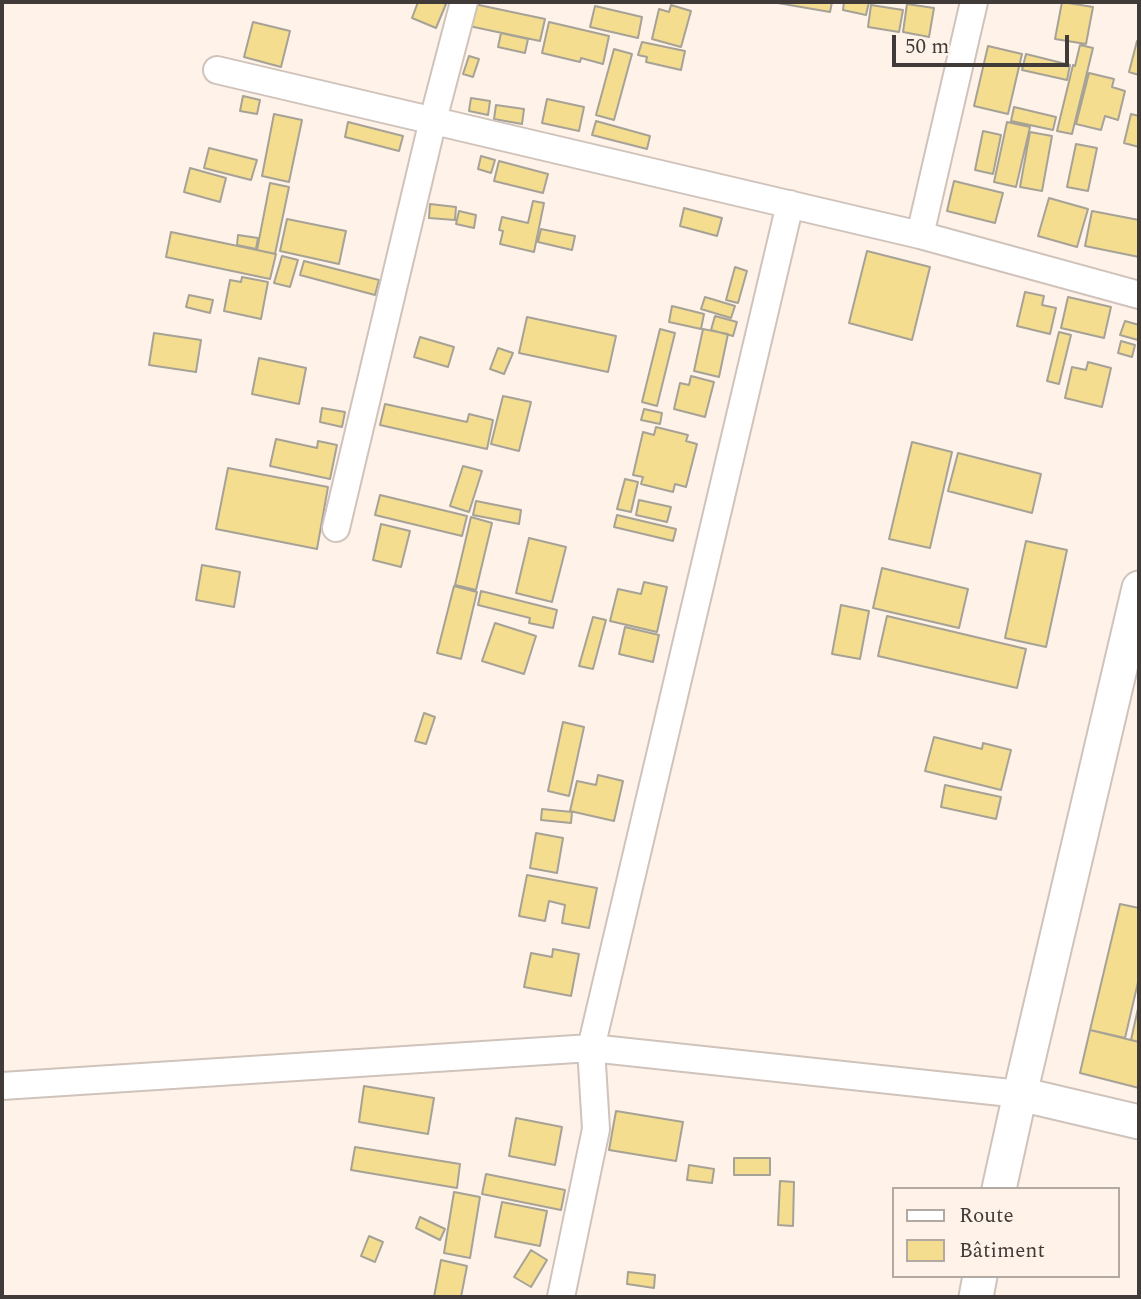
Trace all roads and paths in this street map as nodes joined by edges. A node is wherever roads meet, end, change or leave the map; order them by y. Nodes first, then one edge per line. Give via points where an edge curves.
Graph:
1 (464, 2) edge
2 (974, 2) edge
3 (217, 70) dead end
4 (433, 120) junction
5 (790, 204) junction
6 (920, 235) junction
7 (1139, 295) edge
8 (336, 528) dead end
9 (1139, 587) edge
10 (591, 1048) junction
11 (2, 1086) edge
12 (1020, 1094) junction
13 (1139, 1122) edge
14 (999, 1187) edge
15 (980, 1278) edge
16 (561, 1297) edge
17 (976, 1297) edge

1 - 4 street
2 - 6 street
3 - 4 street
4 - 5 street
4 - 8 street
5 - 6 street
5 - 10 street
6 - 7 street
9 - 12 street
10 - 11 street
10 - 12 street
10 - 16 street via 596,1129
12 - 13 street
12 - 14 street
15 - 17 street

